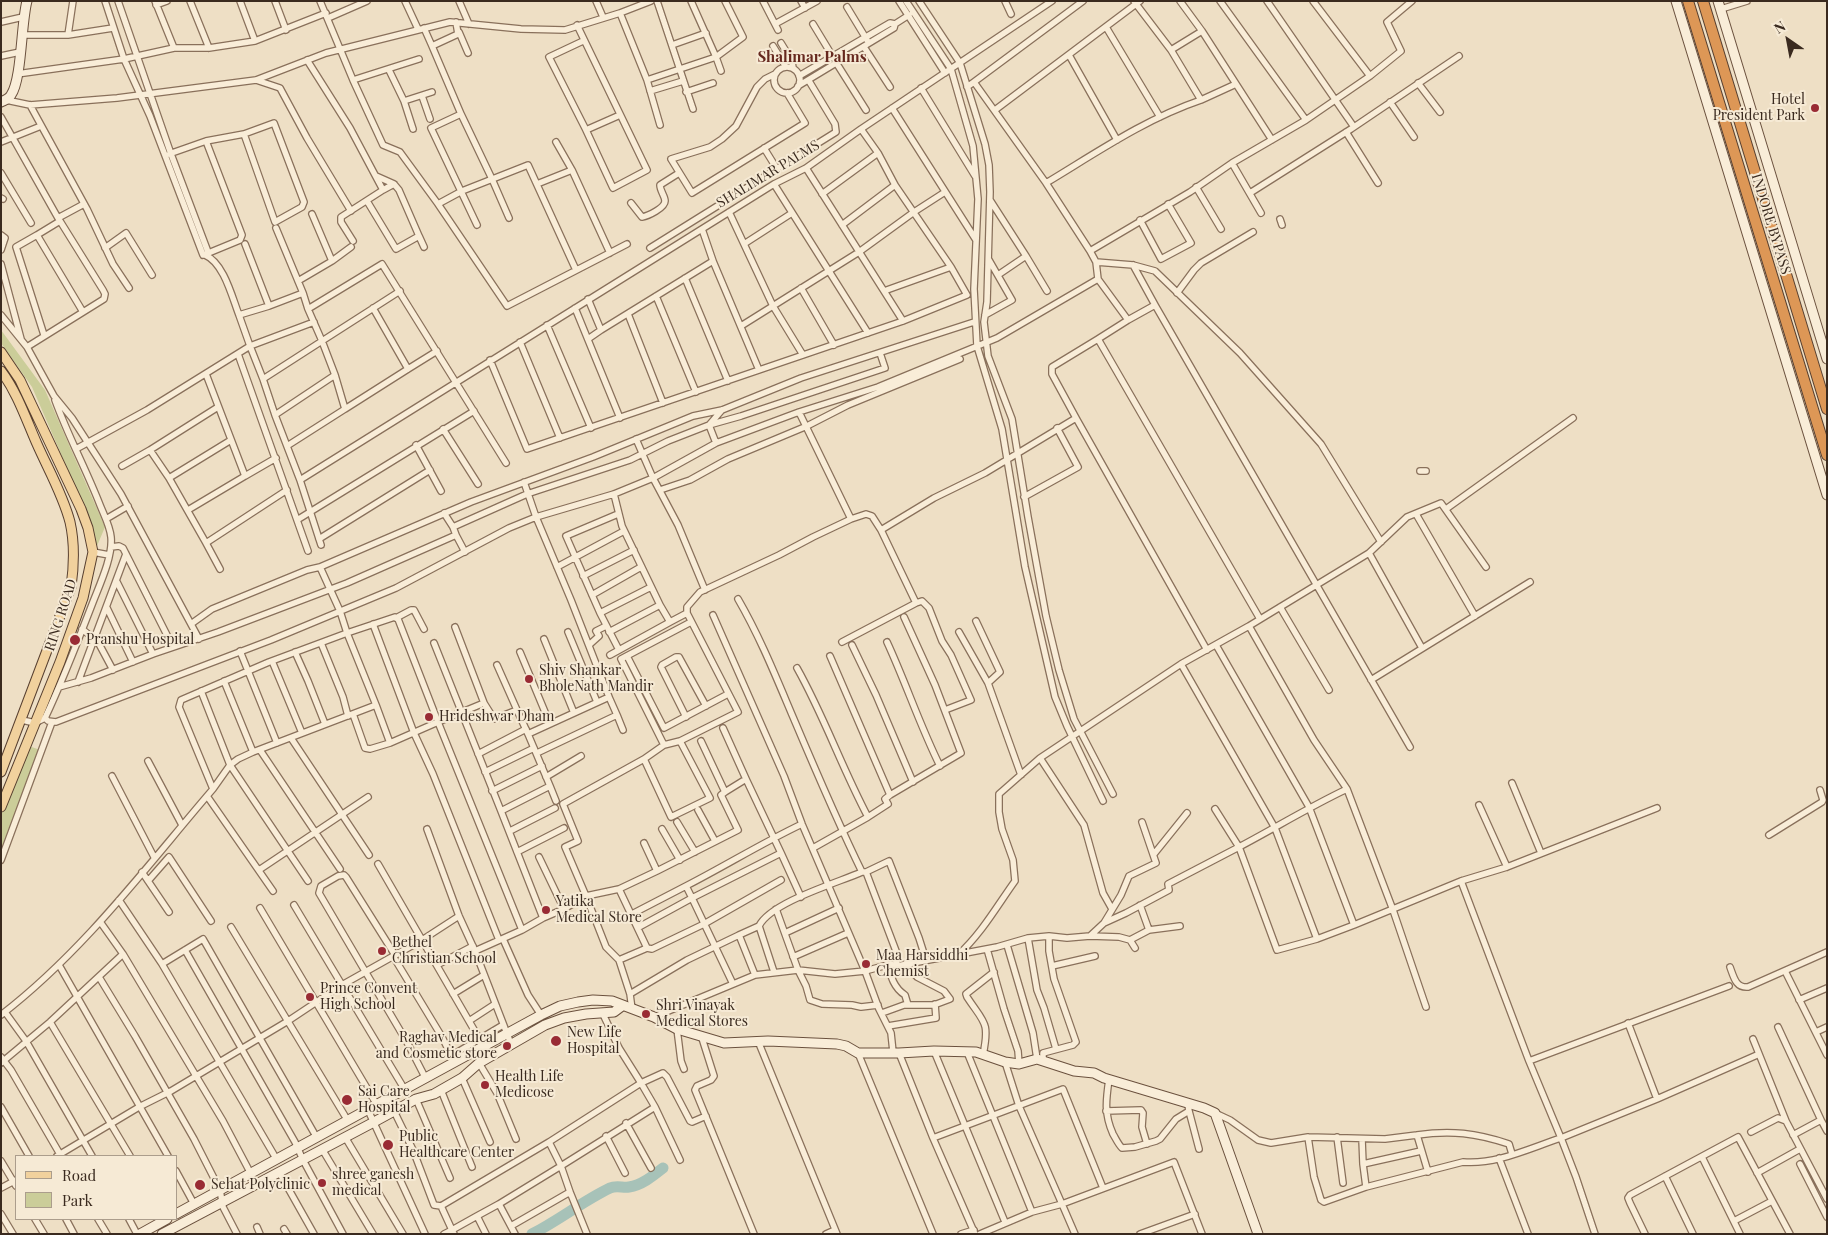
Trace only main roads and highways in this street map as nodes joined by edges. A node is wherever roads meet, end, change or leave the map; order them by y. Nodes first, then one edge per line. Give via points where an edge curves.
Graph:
1 (1688, 1) edge
2 (1703, 1) edge
3 (1, 352) edge
4 (1, 371) edge
5 (1827, 409) edge
6 (1827, 455) edge
7 (1, 772) edge
8 (1, 807) edge

1 - 6 highway, INDORE BYPASS
2 - 5 highway, INDORE BYPASS
3 - 8 main road, RING ROAD via 20,380 81,508 93,552 84,598
4 - 7 main road, RING ROAD via 13,390 63,502 70,522 74,567 71,588

